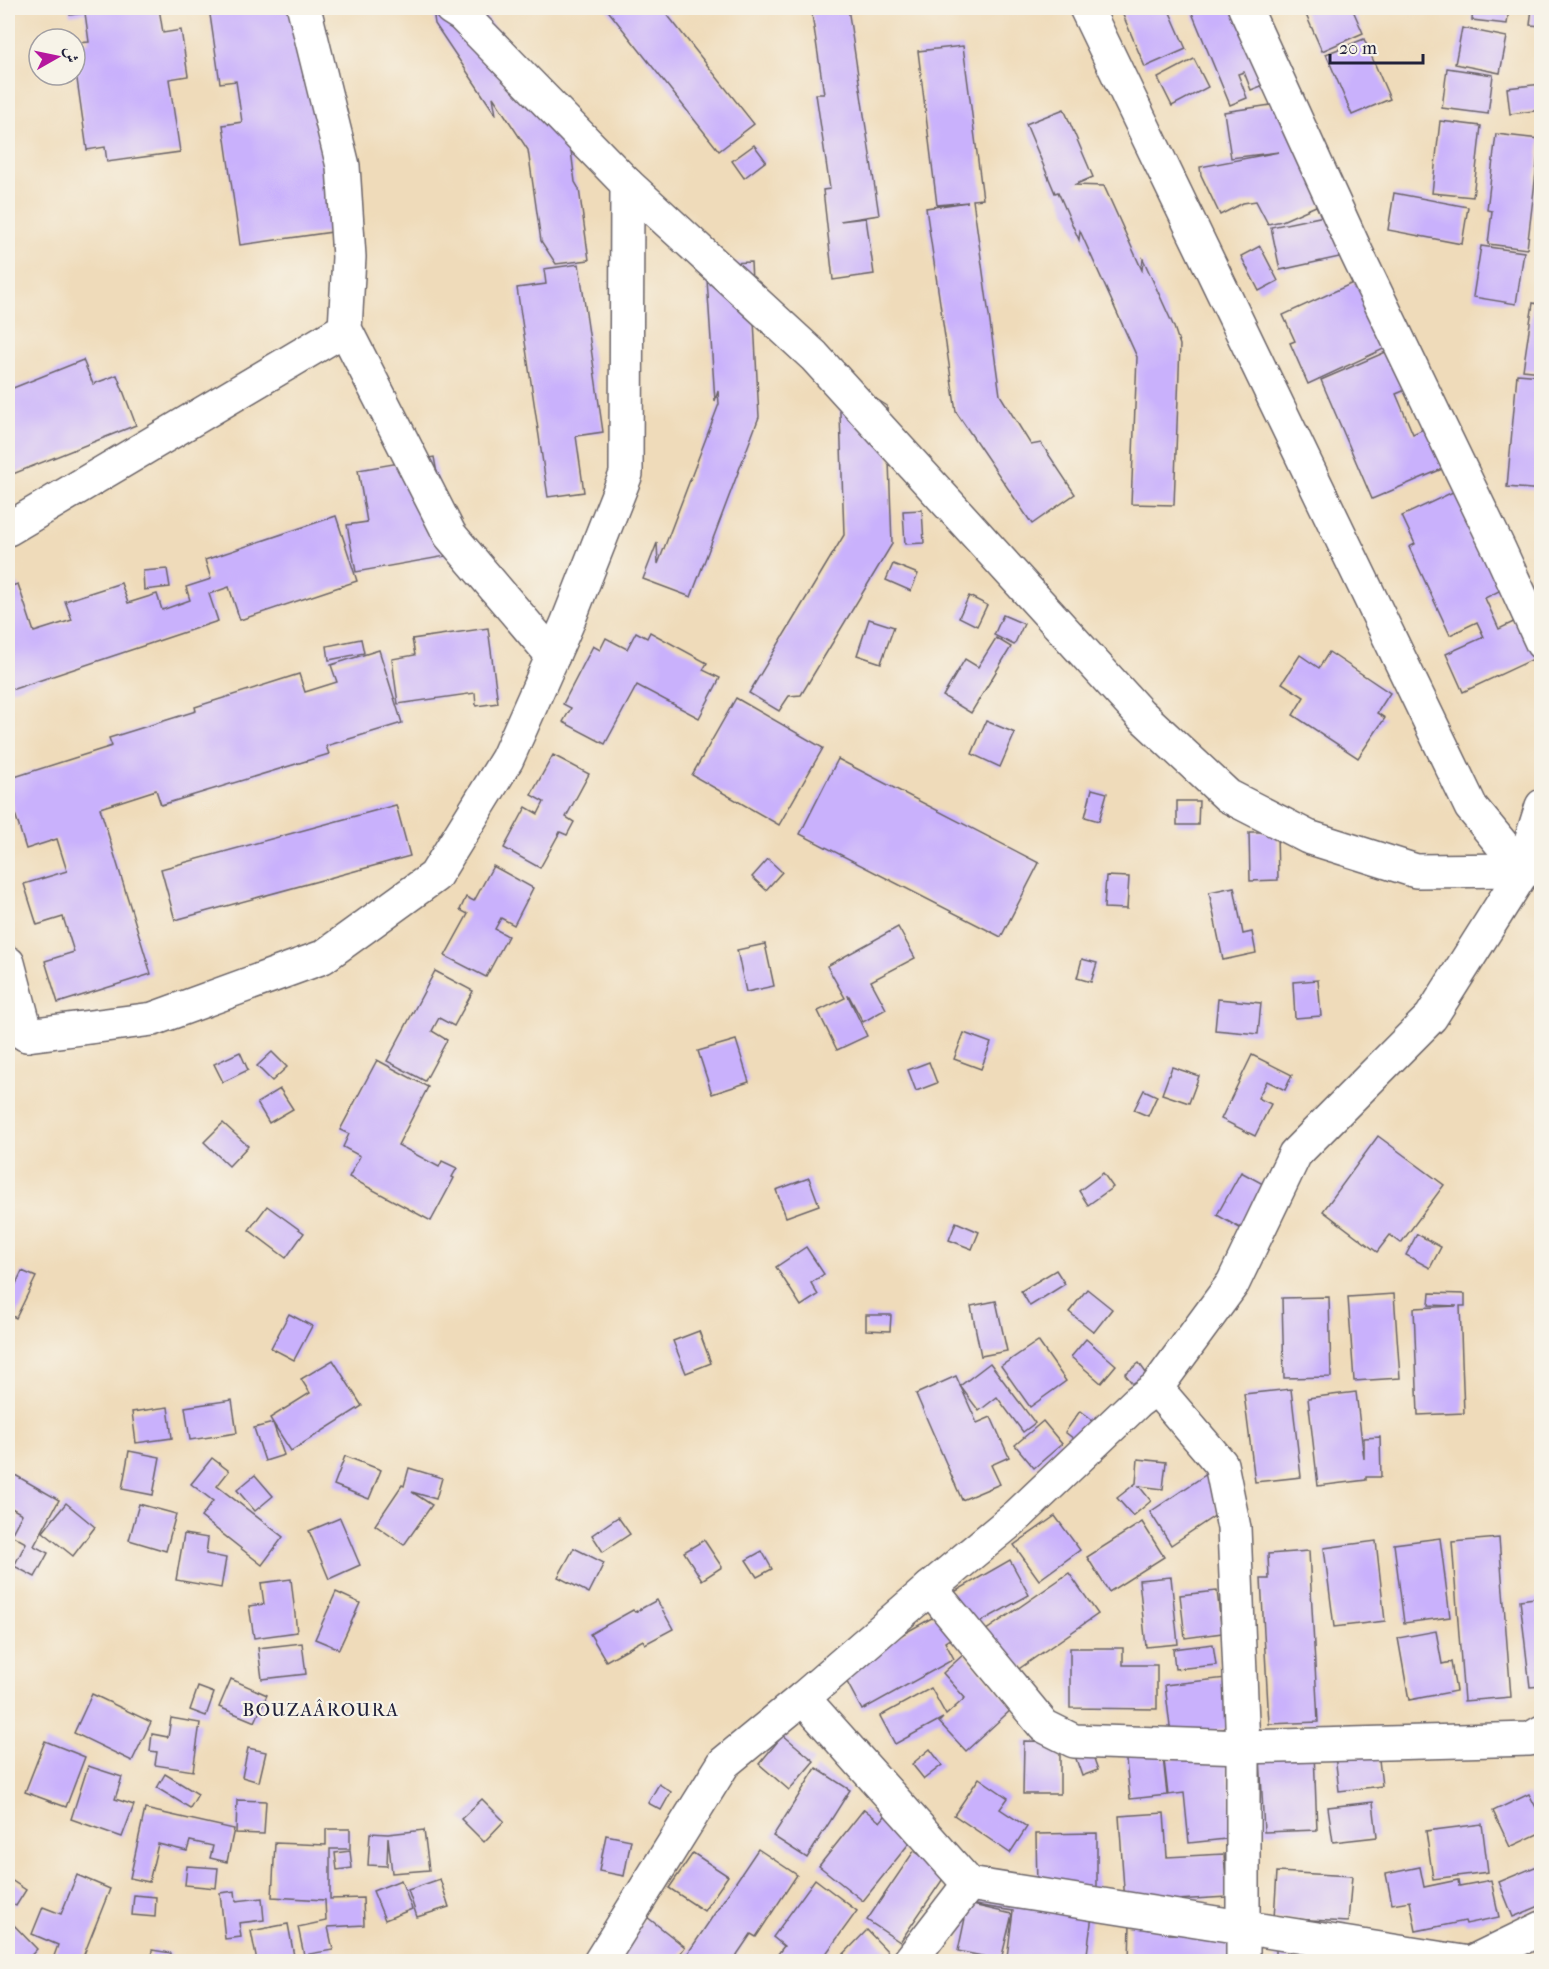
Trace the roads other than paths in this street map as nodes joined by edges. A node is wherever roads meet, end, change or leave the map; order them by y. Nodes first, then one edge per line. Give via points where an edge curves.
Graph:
1 (304, 8) edge
2 (451, 8) edge
3 (1086, 8) edge
4 (1245, 8) edge
5 (627, 184) junction
6 (345, 329) junction
7 (8, 529) edge
8 (1542, 643) edge
9 (553, 656) junction
10 (1542, 806) edge
11 (1532, 869) edge
12 (8, 963) edge
13 (17, 1030) edge
14 (1156, 1388) junction
15 (930, 1588) junction
16 (803, 1698) junction
17 (1542, 1732) edge
18 (1243, 1747) junction
19 (969, 1884) junction
20 (1243, 1927) junction
21 (1542, 1928) edge
22 (600, 1962) edge
23 (909, 1962) edge
24 (1243, 1962) edge
25 (1463, 1962) edge
26 (1472, 1962) edge

1 - 6 street via 343,166 349,257
2 - 5 street
3 - 11 street via 1471,807
4 - 8 street
5 - 9 street via 626,474
5 - 11 street via 814,356 1140,714 1228,796 1308,837 1416,871
6 - 7 street
6 - 9 street via 450,535
9 - 13 street via 507,759 435,876 323,957 153,1019
10 - 11 street
11 - 14 street via 1431,1017 1295,1154 1233,1283
12 - 13 street
14 - 15 street via 1018,1515
14 - 18 street via 1221,1464 1234,1528
15 - 16 street
15 - 18 street via 1044,1726 1074,1741
16 - 19 street
16 - 22 street via 724,1763
17 - 18 street via 1530,1739
18 - 20 street
19 - 20 street
19 - 23 street
20 - 24 street
20 - 25 street
21 - 26 street

